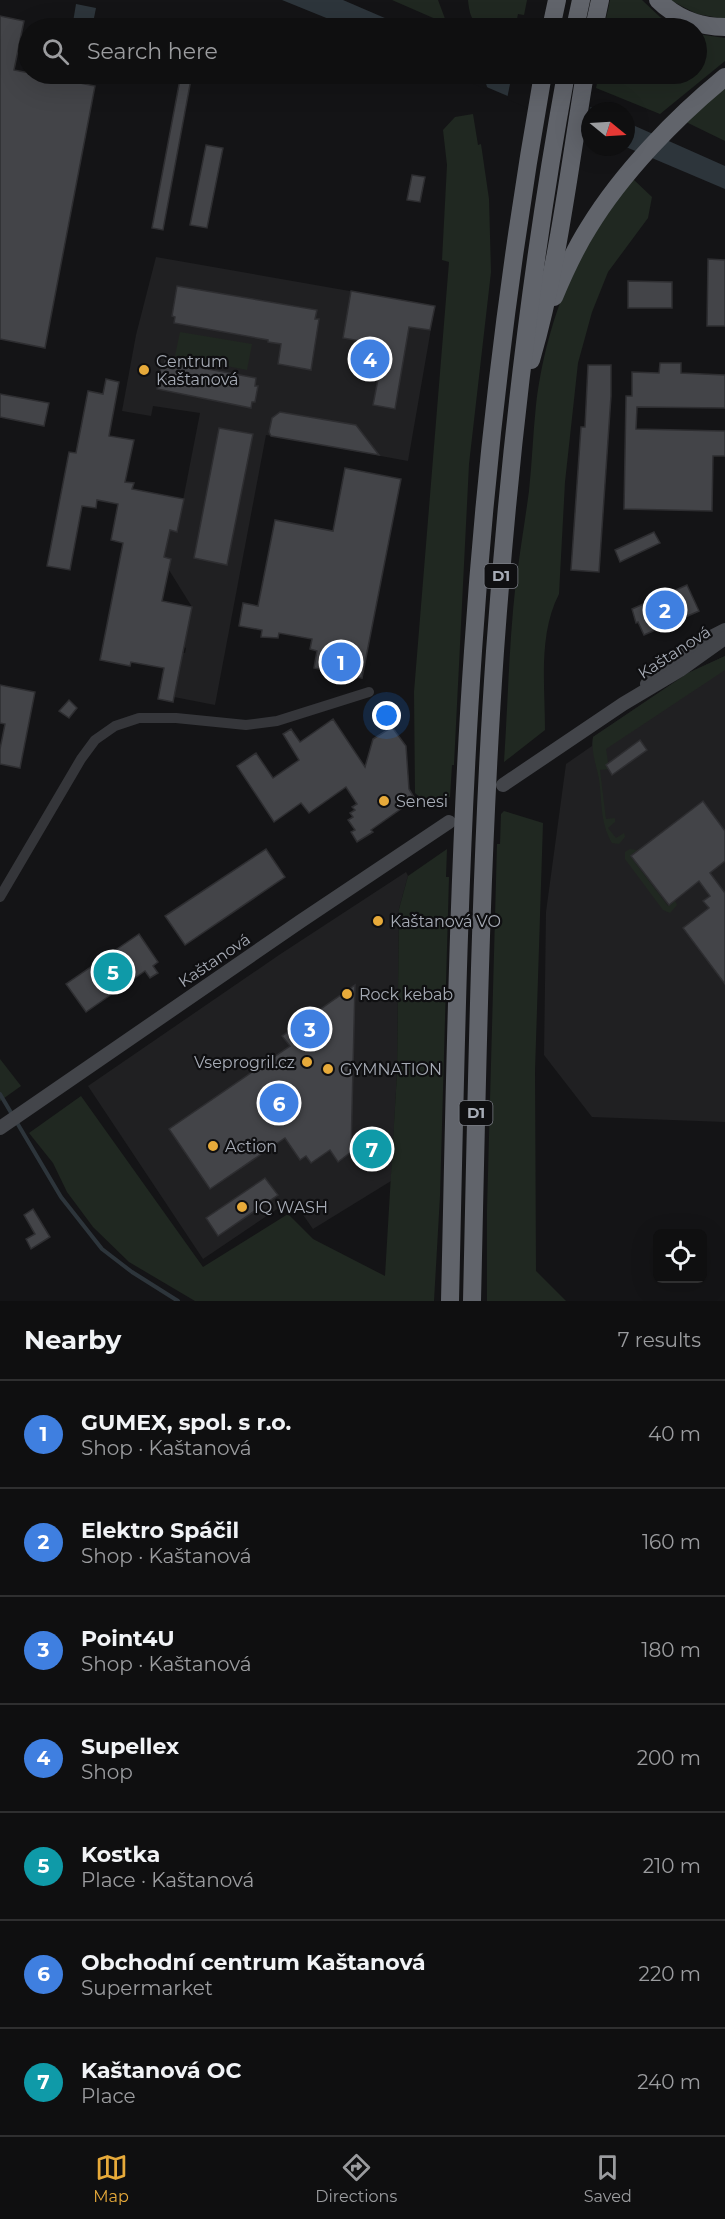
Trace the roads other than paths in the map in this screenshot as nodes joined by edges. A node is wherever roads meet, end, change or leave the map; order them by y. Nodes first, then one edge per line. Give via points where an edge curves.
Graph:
1 (557, 0) edge
2 (581, 0) edge
3 (600, 0) edge
4 (658, 0) edge
5 (553, 18) edge
6 (577, 18) edge
7 (596, 18) edge
8 (684, 18) edge
9 (707, 25) edge
10 (725, 27) edge
11 (725, 77) edge
12 (541, 84) edge
13 (564, 84) edge
14 (583, 84) edge
15 (540, 329) junction
16 (516, 411) junction
17 (725, 630) edge
18 (725, 638) edge
19 (369, 692) dead end
20 (640, 693) junction
21 (503, 785) dead end
22 (449, 822) dead end
23 (0, 897) edge
24 (4, 1125) edge
25 (450, 1301) edge
26 (472, 1301) edge

1 - 5 highway
2 - 6 highway
3 - 7 highway
4 - 8 highway
9 - 10 highway
11 - 15 highway via 654,145 611,196 573,254
12 - 25 highway, D1 via 513,255 489,457 473,650 462,868
13 - 16 highway, D1 via 535,259
14 - 15 highway
15 - 16 highway
16 - 26 highway, D1 via 490,741
17 - 20 main road, Kaštanová via 665,665
18 - 20 main road, Kaštanová
19 - 23 street via 277,721 246,725 176,717 139,718 115,726 95,740 81,759
20 - 21 main road, Kaštanová
22 - 24 main road, Kaštanová

